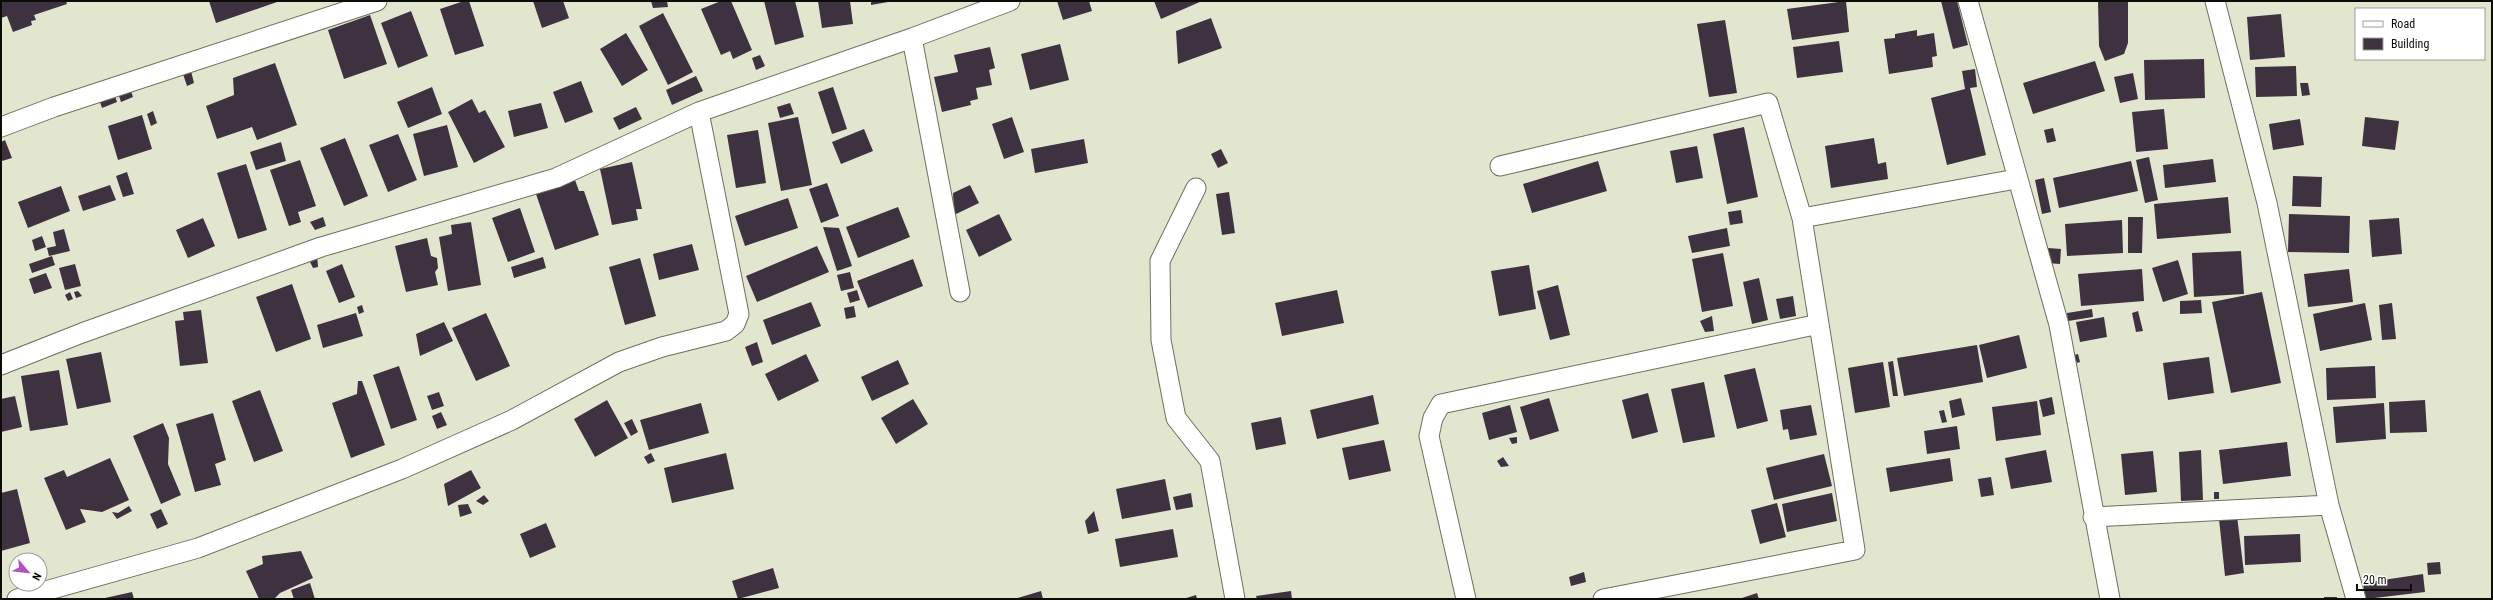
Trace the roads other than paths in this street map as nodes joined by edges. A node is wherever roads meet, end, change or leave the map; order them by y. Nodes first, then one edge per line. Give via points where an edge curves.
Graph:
1 (377, 1) edge
2 (1010, 1) edge
3 (1968, 1) edge
4 (2215, 1) edge
5 (912, 38) junction
6 (699, 112) junction
7 (1, 126) edge
8 (1500, 166) dead end
9 (2016, 179) junction
10 (1196, 188) dead end
11 (1802, 218) junction
12 (960, 292) dead end
13 (1819, 324) junction
14 (1, 365) edge
15 (2329, 505) junction
16 (2094, 517) junction
17 (17, 599) edge
18 (1235, 599) edge
19 (1466, 599) edge
20 (1603, 599) edge
21 (2110, 599) edge
22 (2356, 599) edge

1 - 7 street
2 - 5 street
3 - 9 street
4 - 15 street via 2267,203
5 - 6 street
5 - 12 street
6 - 14 street via 556,178 321,247
6 - 17 street via 739,314 735,324 726,331 662,347 619,362 512,420 456,446 198,548
8 - 11 street via 1768,103
9 - 11 street
9 - 16 street via 2059,325
10 - 18 street via 1160,261 1161,340 1176,418 1210,461
11 - 13 street
13 - 19 street via 1441,404 1433,418 1429,436
13 - 20 street via 1854,550
15 - 16 street
15 - 22 street
16 - 21 street

